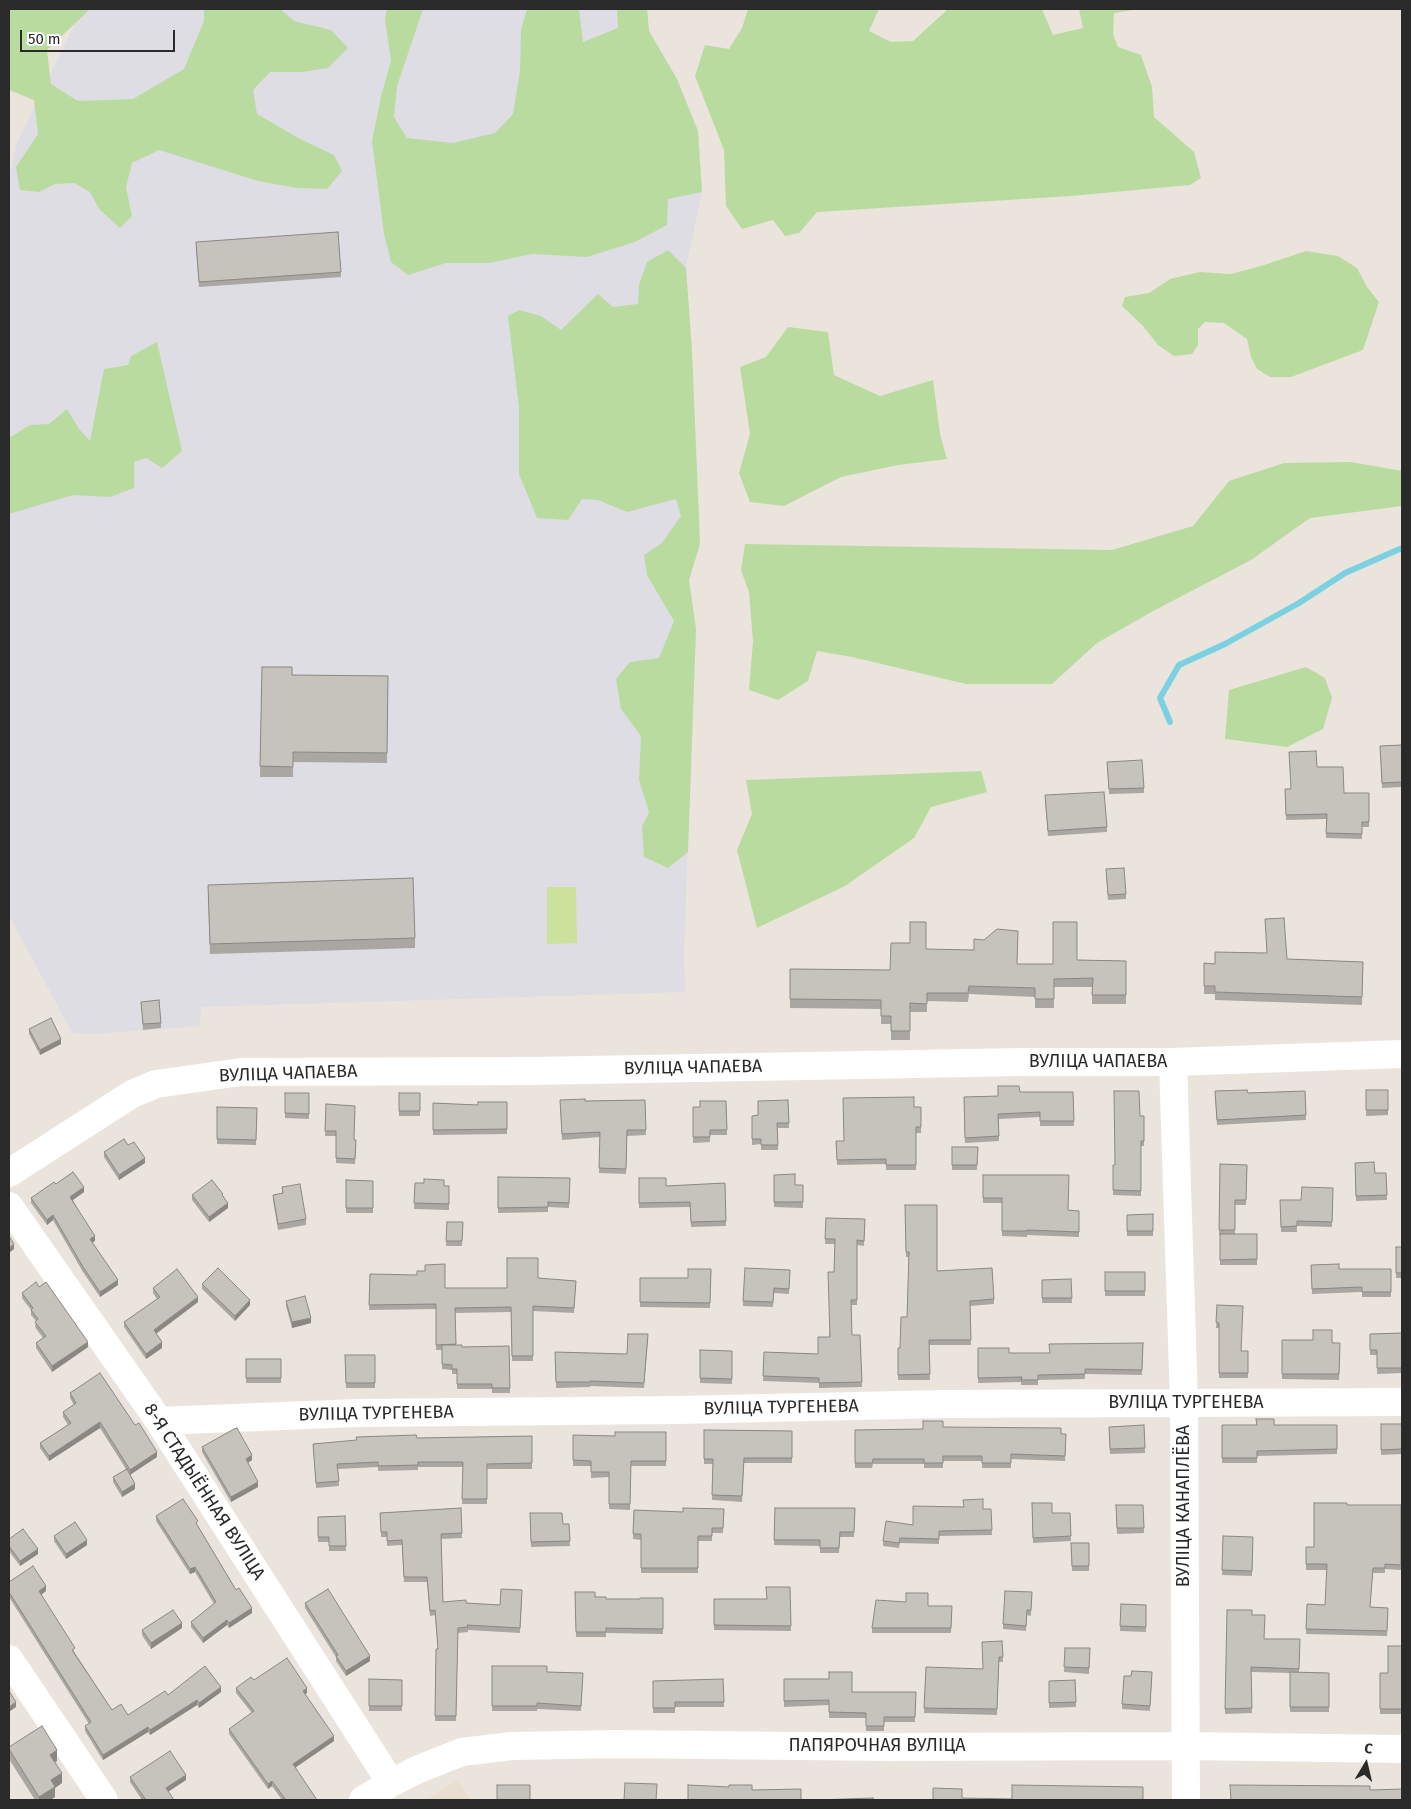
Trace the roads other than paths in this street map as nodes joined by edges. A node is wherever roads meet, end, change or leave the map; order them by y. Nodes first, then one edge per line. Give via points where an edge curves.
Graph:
1 (1402, 1054) edge
2 (1174, 1062) junction
3 (9, 1173) edge
4 (9, 1206) edge
5 (1402, 1402) edge
6 (1184, 1403) junction
7 (159, 1421) junction
8 (9, 1659) edge
9 (1185, 1746) junction
10 (1402, 1749) edge
11 (391, 1783) junction
12 (104, 1800) edge
13 (363, 1800) edge
14 (1186, 1800) edge

1 - 2 street, ВУЛІЦА ЧАПАЕВА
2 - 3 street, ВУЛІЦА ЧАПАЕВА via 241,1072 156,1084 132,1094
2 - 6 street, ВУЛІЦА КАНАПЛЁВА
4 - 7 street, 8-Я СТАДЫЁННАЯ ВУЛІЦА
5 - 6 street, ВУЛІЦА ТУРГЕНЕВА
6 - 7 street, ВУЛІЦА ТУРГЕНЕВА via 357,1413
6 - 9 street, ВУЛІЦА КАНАПЛЁВА
7 - 11 street, 8-Я СТАДЫЁННАЯ ВУЛІЦА
8 - 12 street
9 - 10 street, ПАПЯРОЧНАЯ ВУЛІЦА
9 - 11 street, ПАПЯРОЧНАЯ ВУЛІЦА via 512,1746 462,1752
9 - 14 street, ВУЛІЦА КАНАПЛЁВА
11 - 13 street, ПАПЯРОЧНАЯ ВУЛІЦА

